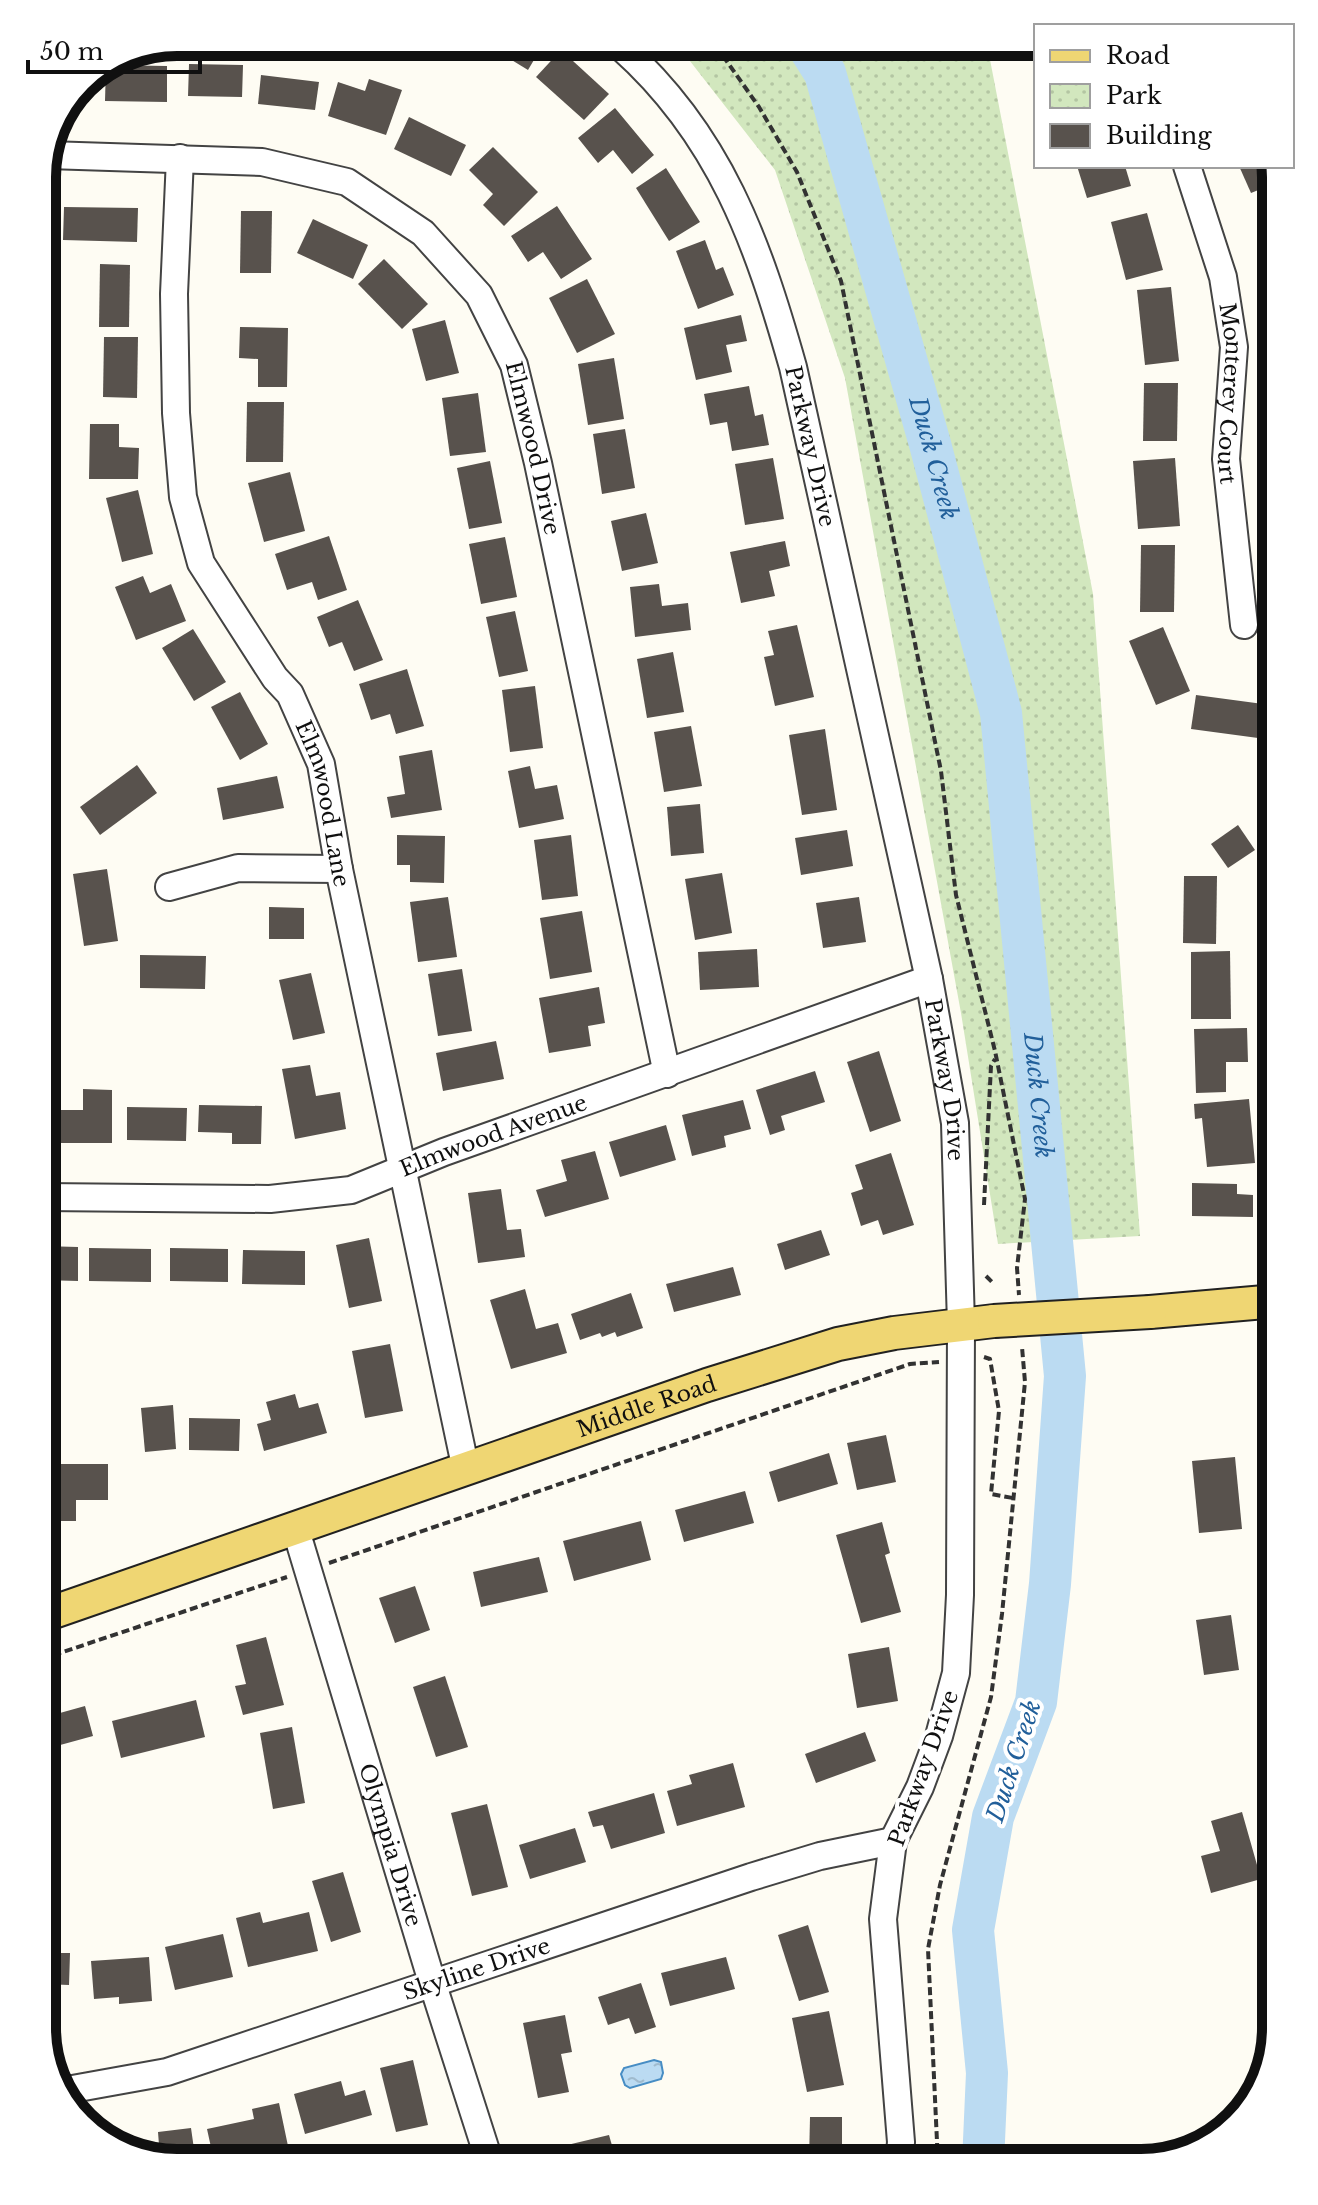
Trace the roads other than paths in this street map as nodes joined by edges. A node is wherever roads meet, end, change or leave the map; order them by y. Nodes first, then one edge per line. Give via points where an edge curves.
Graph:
1 (631, 56) edge
2 (58, 155) edge
3 (180, 158) junction
4 (1188, 168) edge
5 (1244, 625) dead end
6 (339, 869) junction
7 (169, 887) dead end
8 (929, 979) junction
9 (667, 1074) junction
10 (401, 1169) junction
11 (56, 1197) edge
12 (1262, 1302) edge
13 (961, 1324) junction
14 (466, 1470) junction
15 (295, 1527) junction
16 (56, 1611) edge
17 (893, 1841) junction
18 (432, 1982) junction
19 (72, 2089) edge
20 (486, 2149) edge
21 (900, 2149) edge

1 - 8 street, Parkway Drive via 684,113 740,207 770,287 793,367
2 - 3 street, Elmwood Drive
3 - 6 street, Elmwood Lane via 174,294 183,497 201,563 290,694 321,764
3 - 9 street, Elmwood Drive via 262,162 347,182 423,233 479,295 514,365 538,463
4 - 5 street, Monterey Court via 1223,277 1234,347 1226,459
6 - 7 street via 238,868
6 - 10 street, Elmwood Lane
8 - 9 street, Elmwood Avenue
8 - 13 street, Parkway Drive via 955,1123
9 - 10 street, Elmwood Avenue
10 - 11 street, Elmwood Avenue via 351,1190 270,1199
10 - 14 street, Elmwood Lane
12 - 13 main road, Middle Road, bridge
13 - 14 main road, Middle Road via 838,1344
13 - 17 street, Parkway Drive via 956,1673 920,1787
14 - 15 main road, Middle Road
15 - 16 main road, Middle Road
15 - 18 street, Olympia Drive
17 - 18 street, Skyline Drive via 751,1877
17 - 21 street, Parkway Drive via 883,1919
18 - 19 street, Skyline Drive via 167,2072
18 - 20 street, Olympia Drive

